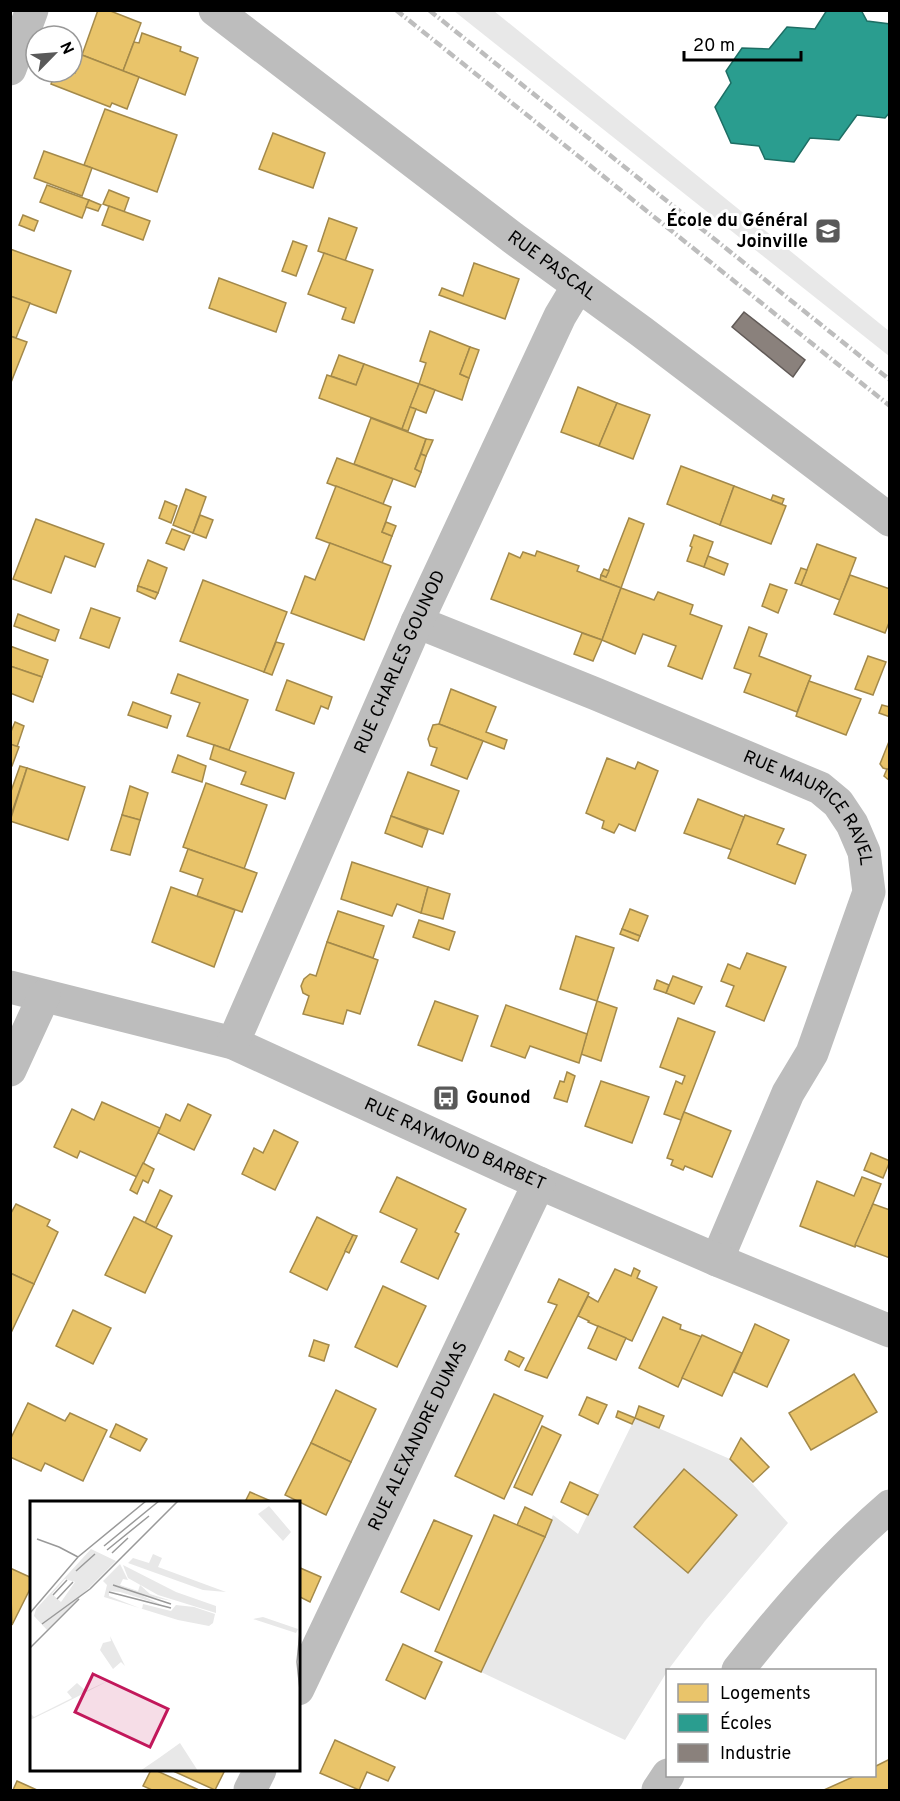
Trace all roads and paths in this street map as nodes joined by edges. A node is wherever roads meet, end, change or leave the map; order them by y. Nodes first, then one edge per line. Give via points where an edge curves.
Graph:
1 (32, 10) edge
2 (215, 10) edge
3 (10, 69) edge
4 (578, 286) junction
5 (890, 520) edge
6 (417, 622) junction
7 (10, 987) edge
8 (44, 996) junction
9 (233, 1043) junction
10 (10, 1070) edge
11 (539, 1183) junction
12 (717, 1260) junction
13 (890, 1331) edge
14 (890, 1506) edge
15 (740, 1669) edge
16 (300, 1685) edge
17 (260, 1771) edge
18 (667, 1777) edge
19 (250, 1791) edge
20 (658, 1791) edge

1 - 3 street
2 - 4 street, RUE PASCAL
4 - 5 street, RUE PASCAL
4 - 6 street, RUE CHARLES GOUNOD via 560,316
6 - 9 street, RUE CHARLES GOUNOD
6 - 12 street, RUE MAURICE RAVEL via 820,788 838,803 852,824 864,852 869,892 812,1053 788,1093
7 - 8 street, RUE RAYMOND BARBET
8 - 9 street, RUE RAYMOND BARBET
8 - 10 street
9 - 11 street, RUE RAYMOND BARBET
11 - 12 street, RUE RAYMOND BARBET
11 - 16 street, RUE ALEXANDRE DUMAS
12 - 13 street, RUE RAYMOND BARBET
14 - 15 street via 810,1584
17 - 19 street
18 - 20 street

